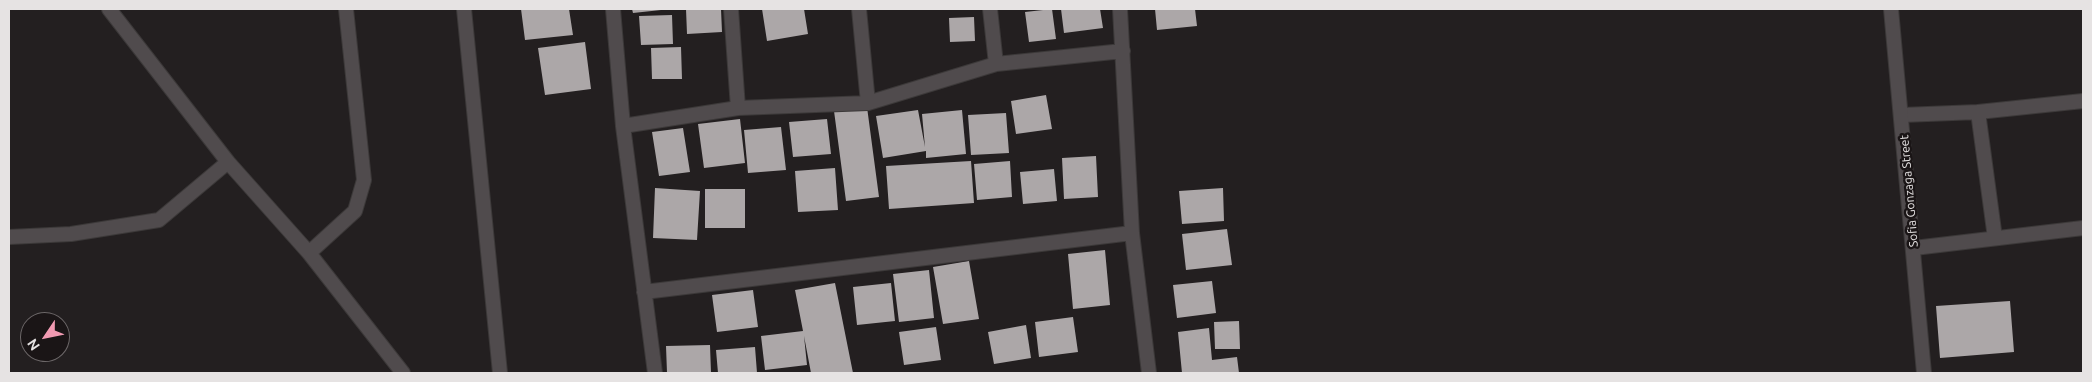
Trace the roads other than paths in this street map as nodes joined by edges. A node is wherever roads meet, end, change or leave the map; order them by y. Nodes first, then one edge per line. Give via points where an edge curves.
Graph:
1 (109, 9) edge
2 (346, 9) edge
3 (464, 9) edge
4 (613, 9) edge
5 (731, 9) edge
6 (859, 9) edge
7 (990, 9) edge
8 (1120, 9) edge
9 (1891, 9) edge
10 (1123, 51) junction
11 (996, 64) junction
12 (2083, 101) edge
13 (868, 103) junction
14 (738, 108) junction
15 (1978, 112) junction
16 (1902, 116) junction
17 (623, 126) junction
18 (228, 162) junction
19 (2083, 228) edge
20 (1132, 233) junction
21 (9, 237) edge
22 (1994, 238) junction
23 (1914, 248) junction
24 (309, 253) junction
25 (644, 292) junction
26 (403, 373) edge
27 (500, 373) edge
28 (655, 373) edge
29 (1149, 373) edge
30 (1924, 373) edge

1 - 18 street
2 - 24 street via 364,180 355,211
3 - 27 street
4 - 17 street
5 - 14 street
6 - 13 street
7 - 11 street
8 - 10 street
9 - 16 street, Sofia Gonzaga Street
10 - 11 street
10 - 20 street
11 - 13 street
12 - 15 street
13 - 14 street
14 - 17 street
15 - 16 street
15 - 22 street
16 - 23 street, Sofia Gonzaga Street
17 - 25 street
18 - 21 street via 160,220 71,234
18 - 24 street
19 - 22 street
20 - 25 street
20 - 29 street
22 - 23 street
23 - 30 street, Sofia Gonzaga Street
24 - 26 street
25 - 28 street

